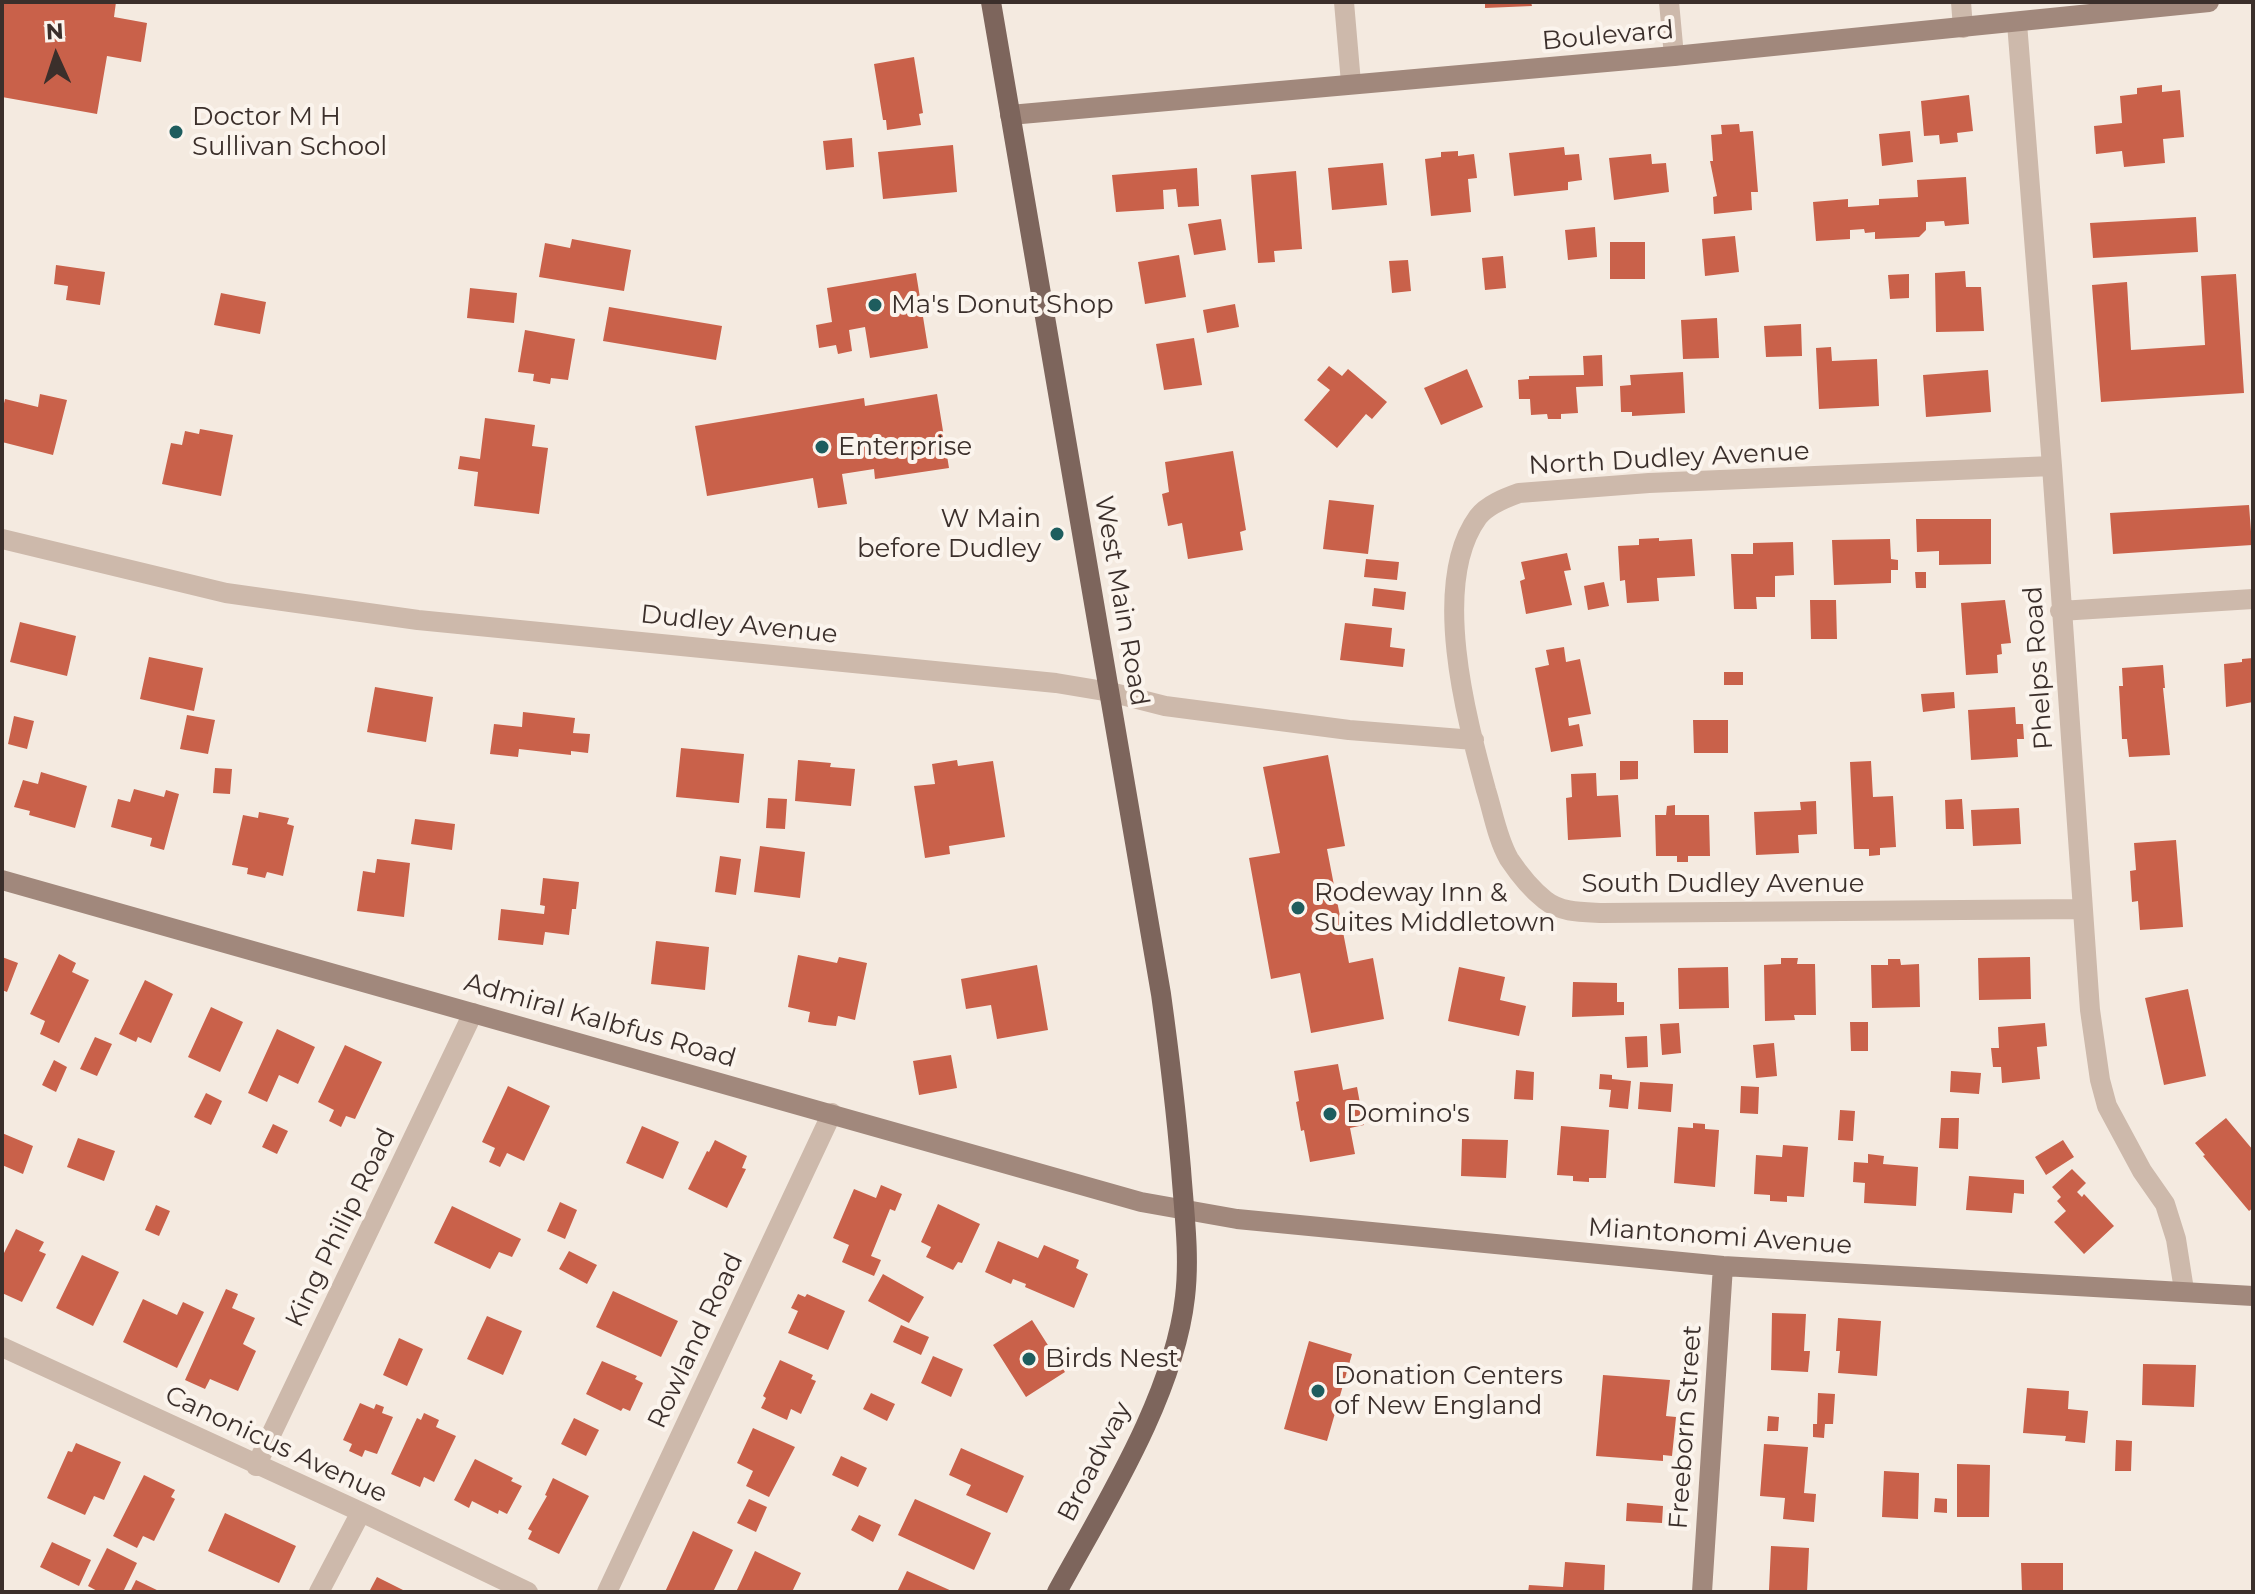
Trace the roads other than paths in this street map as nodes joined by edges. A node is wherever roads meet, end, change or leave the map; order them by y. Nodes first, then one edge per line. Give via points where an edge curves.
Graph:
1 (991, 2) edge
2 (1344, 2) edge
3 (1669, 2) edge
4 (1961, 2) edge
5 (2209, 2) edge
6 (2017, 23) junction
7 (1963, 28) junction
8 (1674, 56) junction
9 (1351, 83) junction
10 (1010, 115) junction
11 (2052, 466) junction
12 (2, 539) edge
13 (2253, 599) edge
14 (2060, 611) junction
15 (1110, 692) junction
16 (1474, 740) junction
17 (2, 880) edge
18 (2082, 909) junction
19 (473, 1013) junction
20 (832, 1113) junction
21 (1185, 1210) junction
22 (1723, 1266) junction
23 (2184, 1290) junction
24 (2253, 1296) edge
25 (2, 1347) edge
26 (256, 1466) junction
27 (361, 1512) junction
28 (319, 1592) edge
29 (528, 1592) edge
30 (607, 1592) edge
31 (1057, 1592) edge
32 (1702, 1592) edge

1 - 10 main road, West Main Road
2 - 9 street
3 - 8 street
4 - 7 street
5 - 6 main road, Boulevard
6 - 7 main road, Boulevard
6 - 11 street, Phelps Road
7 - 8 main road, Boulevard
8 - 9 main road, Boulevard
9 - 10 main road, Boulevard
10 - 15 main road, West Main Road
11 - 14 street, Phelps Road
11 - 16 street, North Dudley Avenue via 1649,483 1519,493 1500,501 1480,514 1468,533 1455,578 1457,649
12 - 15 street, Dudley Avenue via 226,593 403,618
13 - 14 street
14 - 18 street, Phelps Road
15 - 16 street, Dudley Avenue via 1179,708
15 - 21 main road, West Main Road via 1175,1092
16 - 18 street, South Dudley Avenue via 1508,857 1528,885 1557,907 1603,913
17 - 19 main road, Admiral Kalbfus Road
18 - 23 street, Phelps Road via 2100,1080 2128,1148 2165,1204
19 - 20 main road, Admiral Kalbfus Road
19 - 26 street, King Philip Road
20 - 21 main road, Admiral Kalbfus Road
20 - 30 street, Rowland Road
21 - 22 main road, Miantonomi Avenue
21 - 31 main road, Broadway via 1185,1298 1162,1385 1133,1454
22 - 23 main road, Miantonomi Avenue
22 - 32 main road, Freeborn Street
23 - 24 main road, Miantonomi Avenue
25 - 26 street, Canonicus Avenue
26 - 27 street, Canonicus Avenue
27 - 28 street
27 - 29 street, Canonicus Avenue

